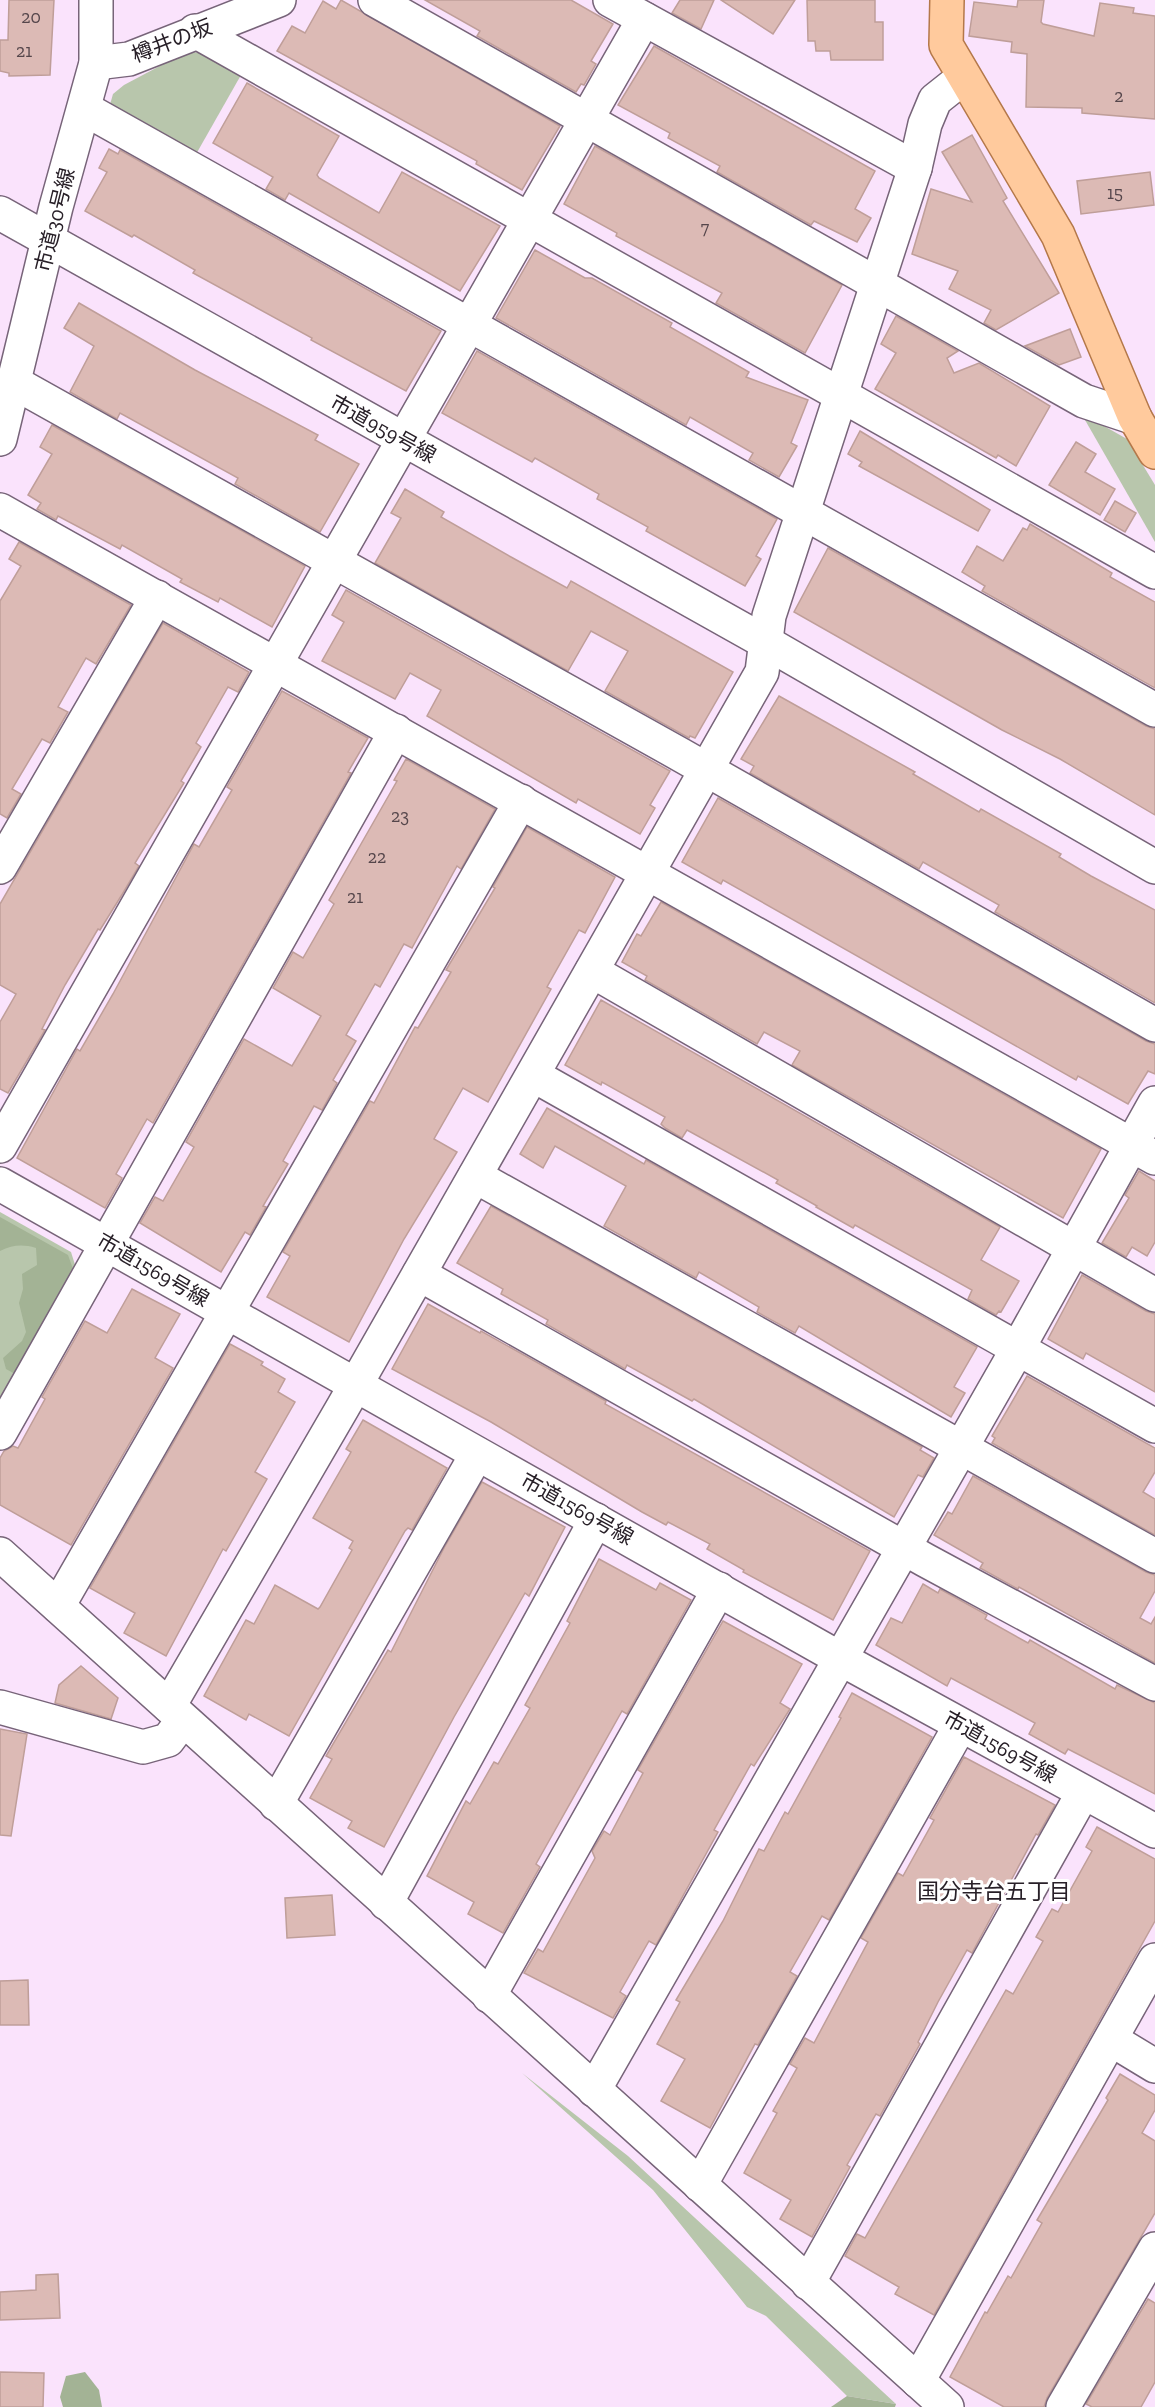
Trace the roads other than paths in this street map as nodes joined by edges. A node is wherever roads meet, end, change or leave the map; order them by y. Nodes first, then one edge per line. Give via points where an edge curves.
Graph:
1 (96, 0) edge
2 (375, 0) edge
3 (947, 0) edge
4 (275, 1) edge
5 (628, 7) edge
6 (195, 31) junction
7 (96, 63) junction
8 (964, 78) junction
9 (86, 110) junction
10 (586, 121) junction
11 (915, 168) junction
12 (0, 213) edge
13 (529, 221) junction
14 (48, 240) junction
15 (878, 283) junction
16 (471, 324) junction
17 (15, 383) junction
18 (839, 396) junction
19 (1135, 418) junction
20 (0, 439) edge
21 (404, 441) junction
22 (1154, 449) edge
23 (0, 510) edge
24 (803, 511) junction
25 (335, 562) junction
26 (1155, 572) edge
27 (157, 597) junction
28 (767, 644) junction
29 (276, 664) junction
30 (1155, 710) edge
31 (396, 731) junction
32 (707, 770) junction
33 (521, 801) junction
34 (0, 867) edge
35 (1155, 867) edge
36 (648, 872) junction
37 (592, 971) junction
38 (1155, 1025) edge
39 (532, 1075) junction
40 (1155, 1103) edge
41 (0, 1146) edge
42 (1143, 1151) edge
43 (475, 1176) junction
44 (0, 1184) edge
45 (106, 1243) junction
46 (1074, 1247) junction
47 (419, 1274) junction
48 (1155, 1295) edge
49 (226, 1312) junction
50 (1017, 1350) junction
51 (356, 1385) junction
52 (1155, 1426) edge
53 (0, 1433) edge
54 (960, 1450) junction
55 (477, 1454) junction
56 (596, 1520) junction
57 (904, 1548) junction
58 (0, 1554) edge
59 (1155, 1556) edge
60 (718, 1589) junction
61 (58, 1606) junction
62 (841, 1659) junction
63 (1155, 1684) edge
64 (0, 1707) edge
65 (176, 1713) junction
66 (960, 1726) junction
67 (1083, 1793) junction
68 (276, 1804) junction
69 (1155, 1831) edge
70 (386, 1903) junction
71 (1155, 1960) edge
72 (489, 1996) junction
73 (1112, 2040) junction
74 (1155, 2066) edge
75 (594, 2090) junction
76 (700, 2185) junction
77 (1155, 2248) edge
78 (808, 2283) junction
79 (918, 2381) junction
80 (947, 2407) edge
81 (1063, 2407) edge

1 - 7 street, 市道30号線
2 - 10 street
3 - 8 main road via 946,45
4 - 6 street, 樽井の坂
5 - 10 street
5 - 11 street
6 - 7 street, 樽井の坂 via 129,59
6 - 13 street
7 - 9 street, 市道30号線
8 - 11 street via 935,100
8 - 19 main road via 1058,234
9 - 14 street, 市道30号線
9 - 16 street
10 - 13 street
10 - 15 street
11 - 15 street
12 - 14 street, 市道959号線
13 - 16 street
13 - 18 street
14 - 17 street, 市道30号線
14 - 21 street, 市道959号線
15 - 18 street
15 - 19 street via 1084,401
16 - 21 street
16 - 24 street
17 - 20 street, 市道30号線
17 - 25 street
18 - 24 street
18 - 26 street
19 - 22 main road
21 - 25 street
21 - 28 street, 市道959号線
23 - 27 street
24 - 28 street via 769,616
24 - 30 street
25 - 29 street
25 - 32 street
27 - 29 street
27 - 34 street
28 - 32 street via 762,672
28 - 35 street, 市道959号線
29 - 31 street
29 - 41 street
31 - 33 street
31 - 45 street
32 - 36 street
32 - 38 street
33 - 36 street
33 - 49 street
36 - 37 street
36 - 42 street
37 - 39 street
37 - 46 street
39 - 43 street
39 - 50 street
40 - 42 street
42 - 46 street
43 - 47 street
43 - 54 street
44 - 45 street, 市道1569号線
45 - 49 street, 市道1569号線
45 - 53 street
46 - 48 street
46 - 50 street
47 - 51 street
47 - 57 street
49 - 51 street, 市道1569号線
49 - 61 street
50 - 52 street
50 - 54 street
51 - 55 street, 市道1569号線
51 - 65 street
54 - 57 street
54 - 59 street
55 - 56 street, 市道1569号線
55 - 68 street
56 - 60 street, 市道1569号線
56 - 70 street
57 - 62 street
57 - 63 street
58 - 61 street
60 - 62 street, 市道1569号線
60 - 72 street
61 - 65 street
62 - 66 street, 市道1569号線
62 - 75 street
64 - 65 street via 143,1747 168,1740
65 - 68 street
66 - 67 street, 市道1569号線
66 - 76 street
67 - 69 street, 市道1569号線
67 - 78 street
68 - 70 street
70 - 72 street
71 - 73 street
72 - 75 street
73 - 74 street
73 - 79 street
75 - 76 street
76 - 78 street
77 - 81 street
78 - 79 street
79 - 80 street

